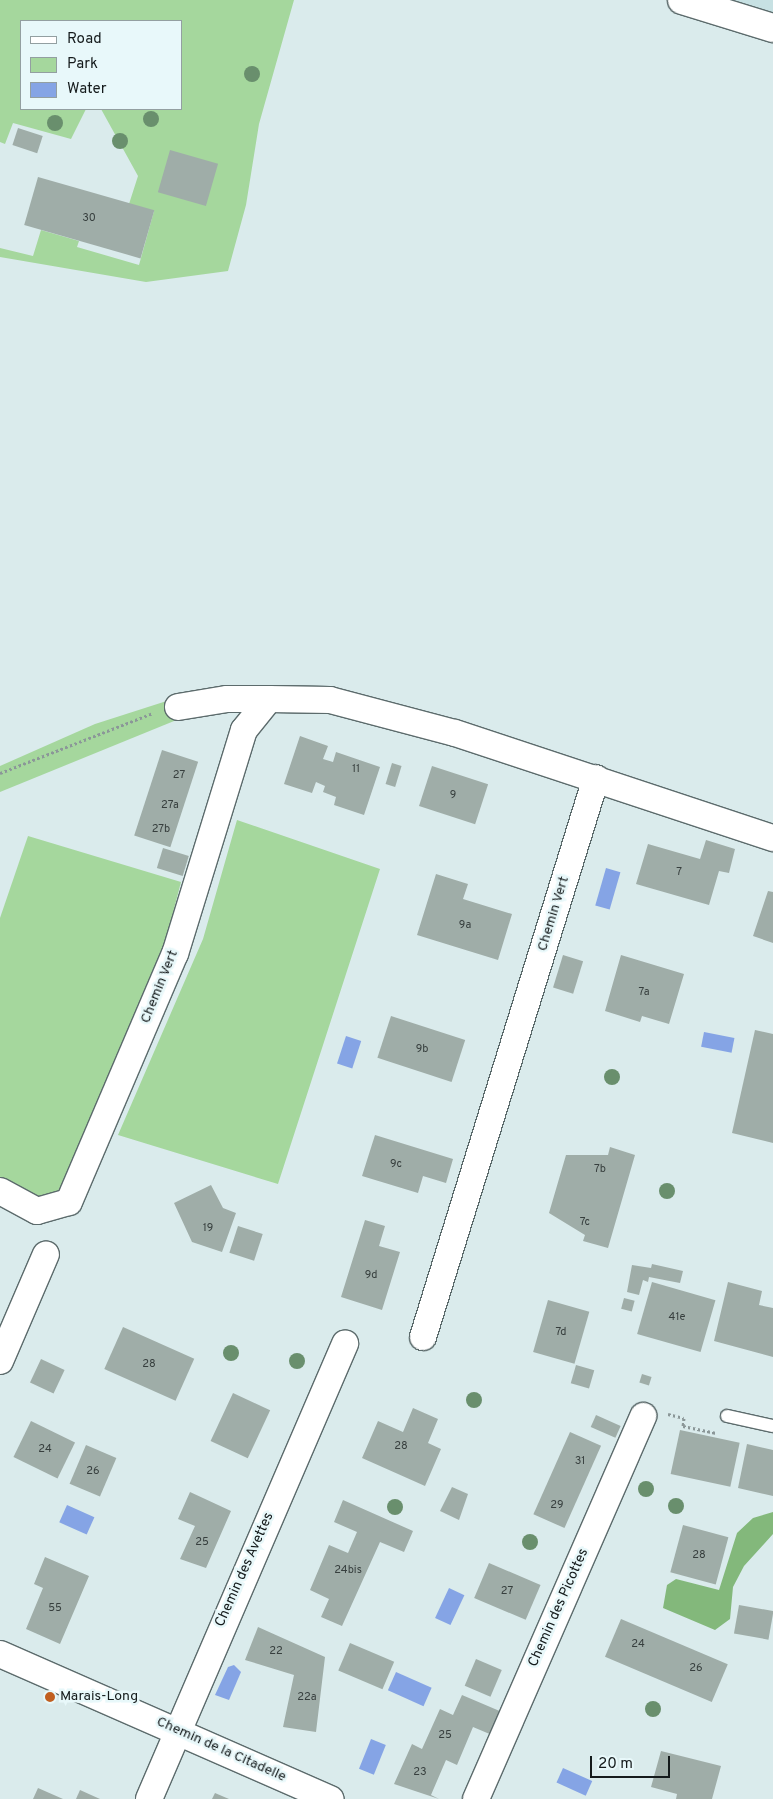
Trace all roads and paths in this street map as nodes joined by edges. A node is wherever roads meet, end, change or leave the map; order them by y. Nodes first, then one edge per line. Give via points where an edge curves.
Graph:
1 (682, 0) edge
2 (773, 28) edge
3 (269, 699) junction
4 (178, 707) joint
5 (0, 773) edge
6 (596, 778) junction
7 (773, 838) edge
8 (0, 1191) edge
9 (46, 1254) dead end
10 (423, 1337) dead end
11 (345, 1343) dead end
12 (0, 1361) edge
13 (643, 1416) joint
14 (727, 1416) dead end
15 (773, 1426) edge
16 (719, 1433) dead end
17 (0, 1654) edge
18 (177, 1731) junction
19 (149, 1799) edge
20 (331, 1799) edge
21 (476, 1799) edge

1 - 2 main road
3 - 4 street via 228,699
3 - 6 street via 330,700 530,754
3 - 8 street, Chemin Vert via 244,730 175,954 69,1202 37,1211
4 - 5 path via 99,732
6 - 7 street
6 - 10 street, Chemin Vert
9 - 12 street
11 - 18 street, Chemin des Avettes
13 - 16 path via 655,1412 684,1418 683,1426
13 - 21 street, Chemin des Picottes
14 - 15 lane
17 - 18 street, Chemin de la Citadelle
18 - 19 street, Chemin des Avettes
18 - 20 street, Chemin de la Citadelle

